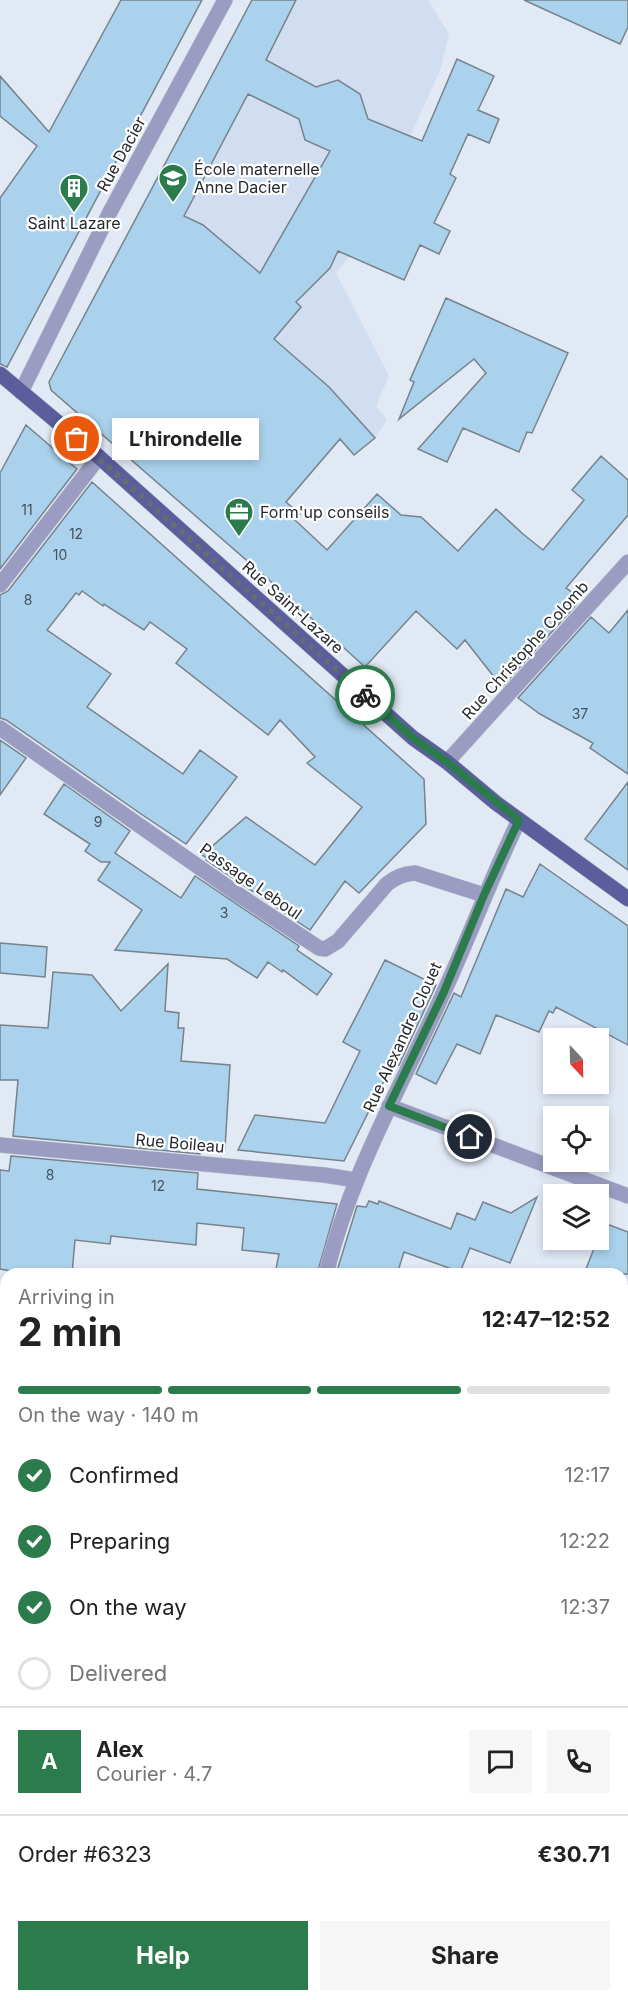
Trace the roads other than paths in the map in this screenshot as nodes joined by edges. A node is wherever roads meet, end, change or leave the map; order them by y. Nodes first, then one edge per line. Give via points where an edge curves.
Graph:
1 (225, 0) edge
2 (0, 374) edge
3 (21, 392) junction
4 (99, 457) junction
5 (628, 562) edge
6 (0, 585) edge
7 (0, 728) edge
8 (447, 762) junction
9 (519, 820) junction
10 (484, 895) junction
11 (628, 899) edge
12 (389, 1106) junction
13 (0, 1145) edge
14 (356, 1180) junction
15 (628, 1196) edge
16 (328, 1268) edge

1 - 3 street, Rue Dacier via 110,212
2 - 3 main road, Rue Saint-Lazare
3 - 4 main road, Rue Saint-Lazare
4 - 6 street
4 - 8 main road, Rue Saint-Lazare via 413,738
5 - 8 street, Rue Christophe Colomb
7 - 10 street, Passage Leboul via 319,948 325,949 338,941 387,884 405,874 415,873
8 - 9 main road, Rue Saint-Lazare
9 - 10 street, Rue Alexandre Clouet
9 - 11 main road, Rue Saint-Lazare
10 - 12 street, Rue Alexandre Clouet via 443,994
12 - 14 street, Rue Alexandre Clouet
12 - 15 street
13 - 14 street, Rue Boileau
14 - 16 street, Rue Alexandre Clouet

